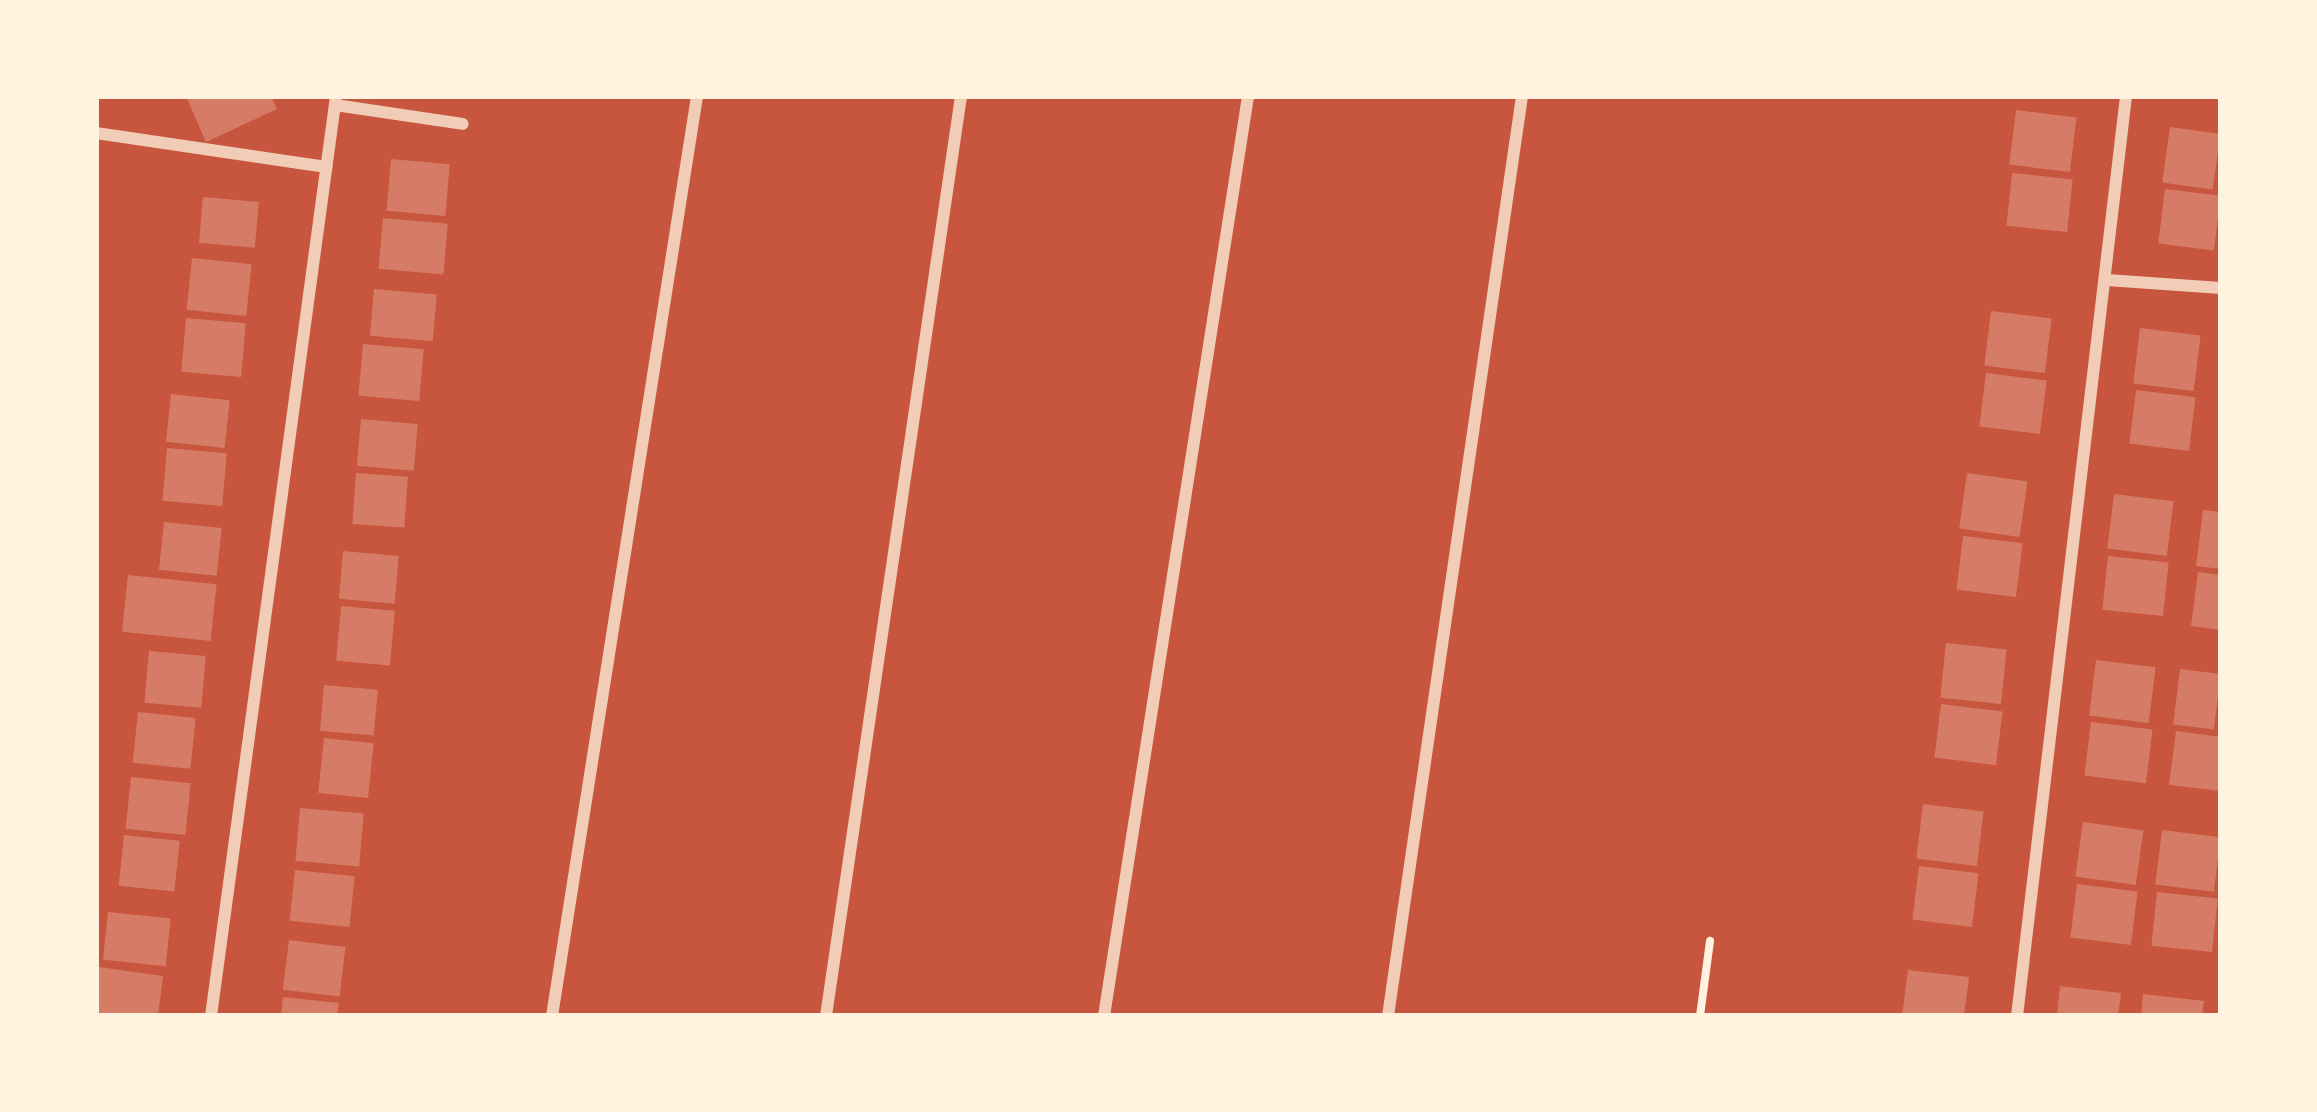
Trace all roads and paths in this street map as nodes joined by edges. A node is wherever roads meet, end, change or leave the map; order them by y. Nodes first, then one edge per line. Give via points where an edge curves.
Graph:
1 (697, 96) edge
2 (961, 96) edge
3 (1248, 96) edge
4 (1522, 96) edge
5 (2126, 96) edge
6 (335, 100) edge
7 (464, 124) dead end
8 (96, 133) edge
9 (327, 166) junction
10 (2108, 280) junction
11 (2221, 288) edge
12 (1710, 941) dead end
13 (212, 1016) edge
14 (552, 1016) edge
15 (826, 1016) edge
16 (1104, 1016) edge
17 (1388, 1016) edge
18 (1700, 1016) edge
19 (2017, 1016) edge

1 - 14 street
2 - 15 street
3 - 16 street
4 - 17 street
5 - 10 street
6 - 7 street
6 - 9 street
8 - 9 street
9 - 13 street
10 - 11 street
10 - 19 street
12 - 18 path

